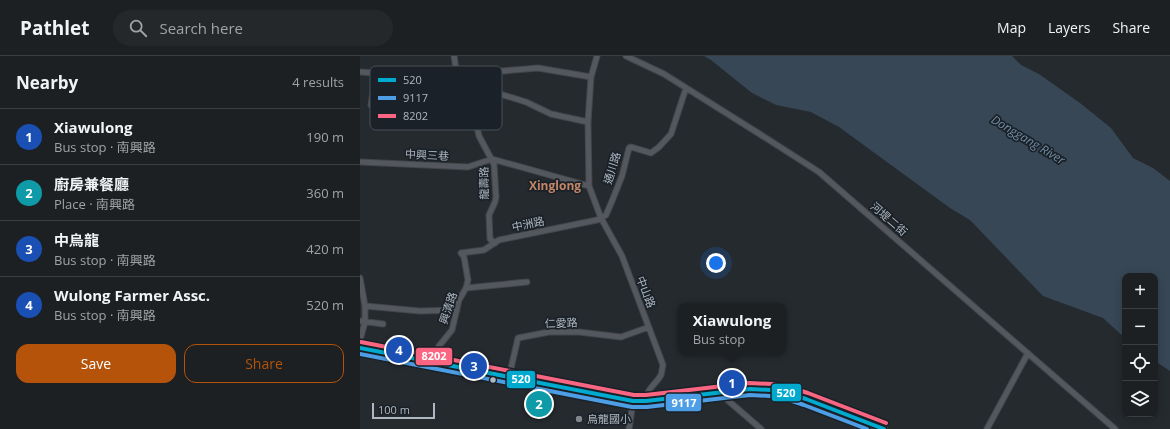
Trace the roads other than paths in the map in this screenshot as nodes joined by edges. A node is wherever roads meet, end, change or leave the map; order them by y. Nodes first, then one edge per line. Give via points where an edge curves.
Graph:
1 (454, 56) edge
2 (597, 56) edge
3 (626, 56) edge
4 (456, 66) edge
5 (502, 71) edge
6 (360, 72) edge
7 (370, 73) edge
8 (591, 77) junction
9 (686, 88) junction
10 (502, 95) edge
11 (588, 122) junction
12 (478, 130) edge
13 (492, 159) junction
14 (360, 162) edge
15 (589, 186) junction
16 (601, 218) junction
17 (495, 243) junction
18 (462, 253) joint
19 (360, 278) edge
20 (527, 282) dead end
21 (466, 288) junction
22 (365, 306) junction
23 (457, 310) junction
24 (363, 322) edge
25 (383, 324) dead end
26 (649, 327) junction
27 (360, 340) edge
28 (360, 348) edge
29 (360, 353) edge
30 (1028, 353) junction
31 (430, 364) junction
32 (508, 380) junction
33 (724, 395) junction
34 (633, 403) junction
35 (646, 403) junction
36 (874, 427) edge
37 (629, 429) edge
38 (761, 429) edge
39 (867, 429) edge
40 (884, 429) edge
41 (987, 429) edge
42 (1115, 429) edge

1 - 4 street, 龍壽路
2 - 8 street, 中山路
3 - 9 street, 河堤二街
5 - 8 street via 538,68
6 - 7 street
8 - 11 street, 中山路
9 - 16 street, 通川路 via 671,134 665,141 651,153 629,148 622,176 606,215
9 - 30 street, 河堤二街 via 819,172
10 - 11 street via 551,114
11 - 15 street, 中山路
12 - 13 street, 龍壽路
13 - 14 street, 中興三巷 via 468,167
13 - 15 street
13 - 17 street, 龍壽路 via 496,198 489,215 490,239
15 - 16 street, 中山路
16 - 17 street, 中洲路 via 499,240
16 - 26 street, 中山路 via 622,256
17 - 18 street, 中洲路 via 484,250
18 - 21 street, 興清路 via 468,280
19 - 22 street
20 - 21 street
21 - 23 street, 興清路
22 - 23 street via 420,311
22 - 24 street
23 - 31 street, 興清路 via 452,330 439,346
24 - 25 street
24 - 27 street
26 - 32 street, 仁愛路 via 621,337 579,332 549,332 518,338
26 - 35 street, 中山路 via 663,365 662,374 649,390
28 - 31 main road
29 - 31 main road
30 - 41 street
30 - 42 street, 河堤二街
31 - 32 main road
32 - 34 main road
33 - 35 main road
33 - 36 main road via 750,389 787,392
33 - 38 street
33 - 39 main road via 774,395 805,404
34 - 35 main road
34 - 37 street
36 - 40 main road

